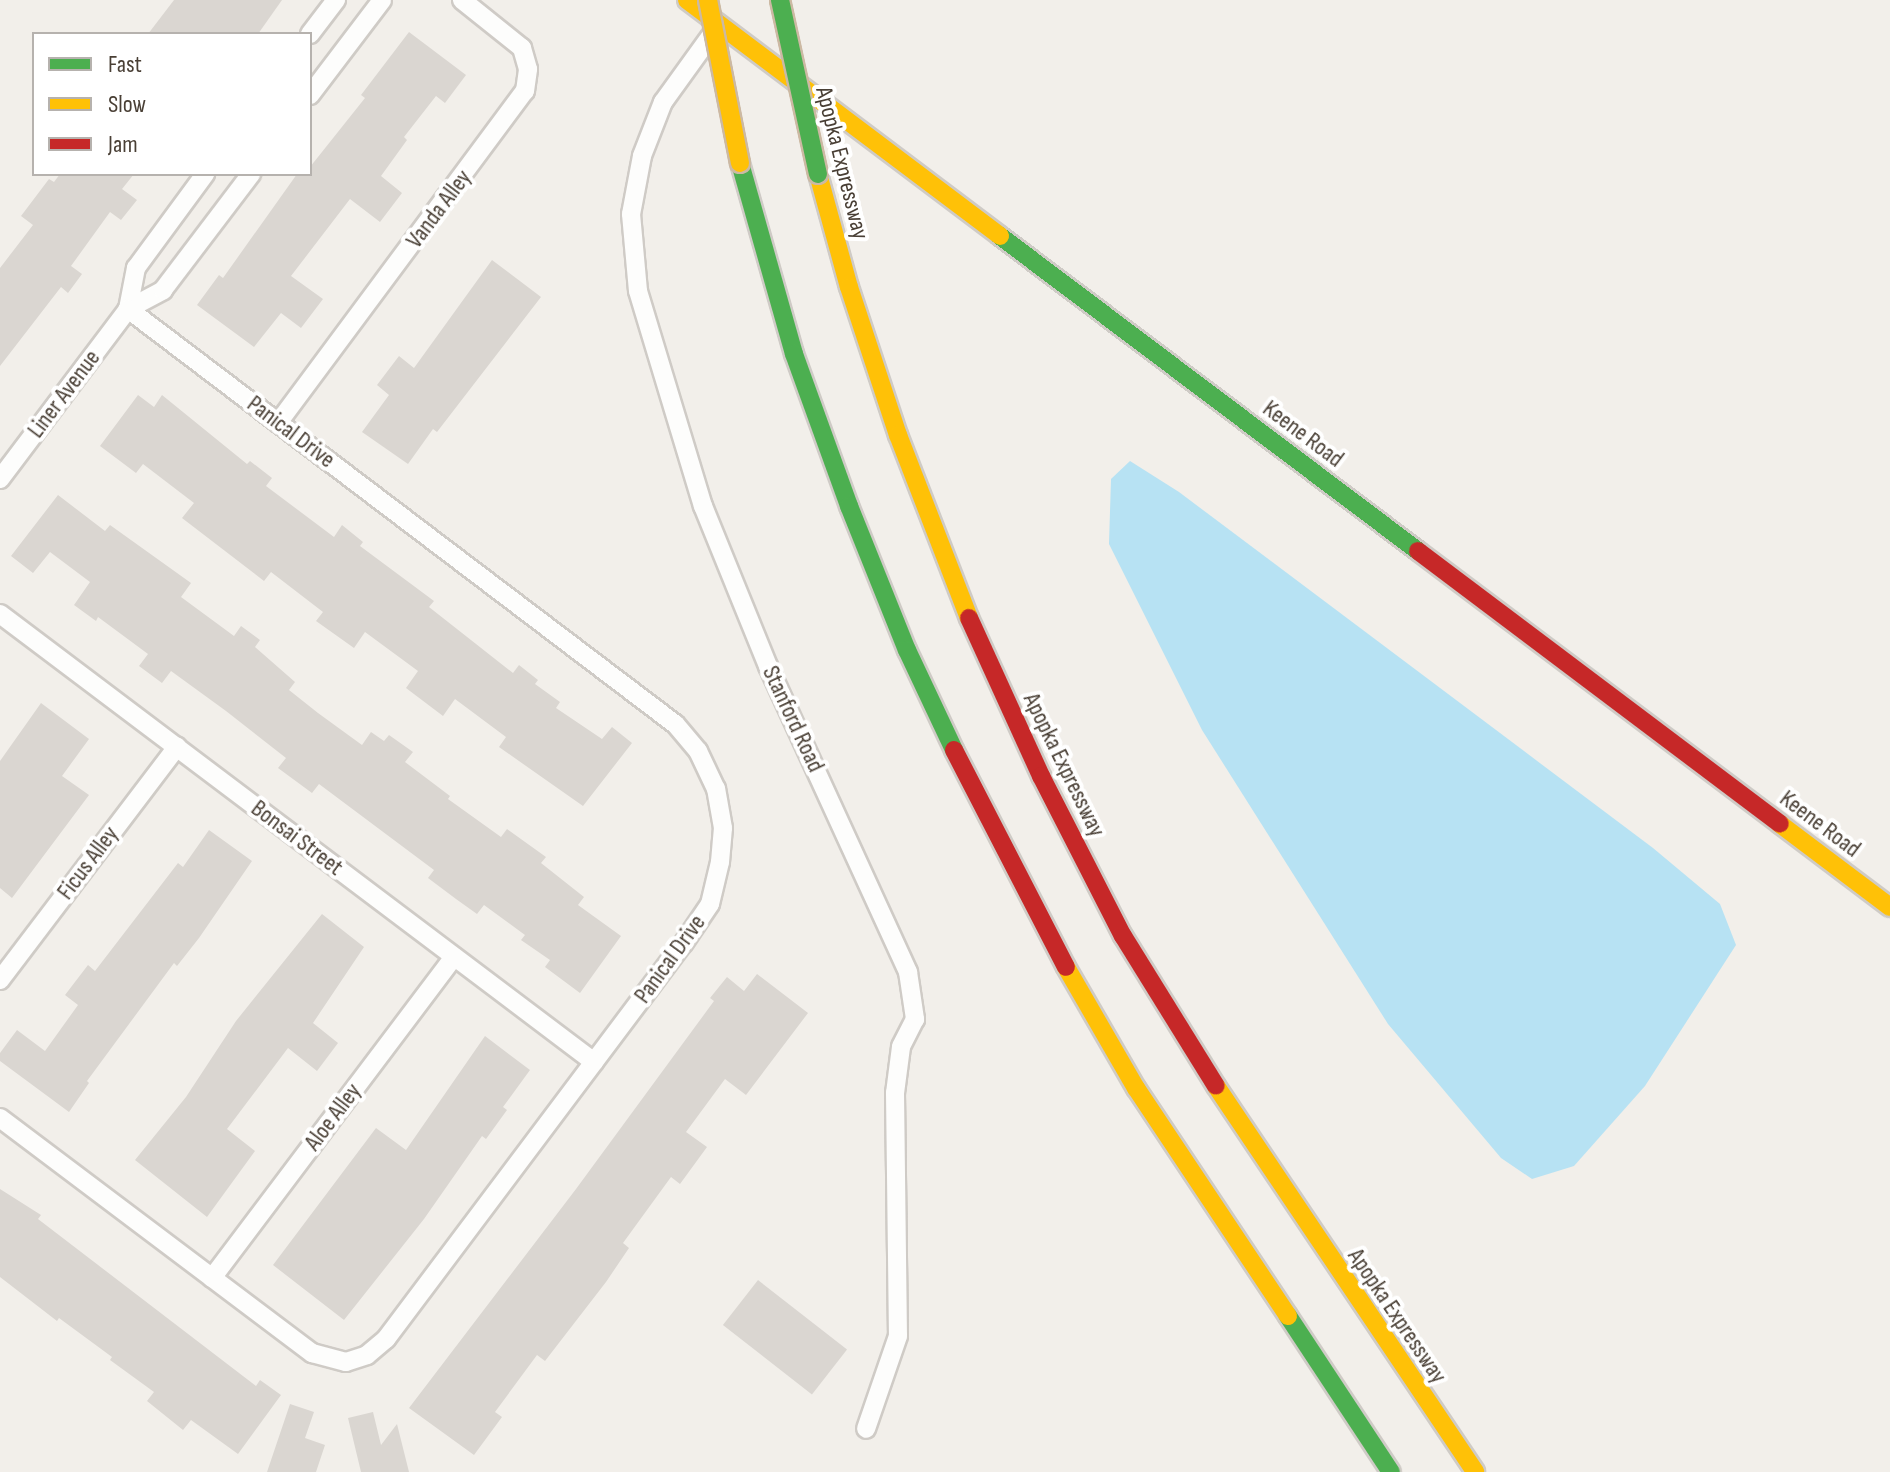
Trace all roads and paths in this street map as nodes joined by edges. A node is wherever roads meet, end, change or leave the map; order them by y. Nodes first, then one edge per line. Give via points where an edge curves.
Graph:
1 (336, 0) edge
2 (382, 0) edge
3 (462, 0) edge
4 (687, 0) edge
5 (708, 0) edge
6 (780, 0) edge
7 (719, 24) junction
8 (312, 32) edge
9 (312, 92) edge
10 (204, 176) edge
11 (249, 176) edge
12 (128, 309) junction
13 (278, 423) junction
14 (0, 479) edge
15 (0, 614) edge
16 (177, 747) junction
17 (1890, 907) edge
18 (454, 957) junction
19 (0, 980) edge
20 (594, 1062) junction
21 (0, 1118) edge
22 (212, 1278) junction
23 (866, 1429) dead end
24 (1391, 1472) edge
25 (1475, 1472) edge

1 - 8 street
2 - 9 street
3 - 13 street, Vanda Alley via 522,48 528,69 525,91
4 - 7 main road, Keene Road
5 - 24 main road, bridge via 740,163 794,354 907,650 1048,937 1136,1088
6 - 25 main road, Apopka Expressway, bridge via 818,174 898,435 956,589 1041,776 1123,936 1230,1109
7 - 17 main road, Keene Road
7 - 23 street, Stanford Road via 663,102 642,156 631,214 638,291 703,506 768,666 908,972 915,1019 901,1047 895,1093 898,1336
10 - 12 street, Liner Avenue via 136,268
11 - 12 street, Liner Avenue via 163,290
12 - 13 street, Panical Drive
12 - 14 street, Liner Avenue
13 - 20 street, Panical Drive via 653,704 698,751 716,789 723,828 710,904
15 - 16 street, Bonsai Street
16 - 18 street, Bonsai Street
16 - 19 street, Ficus Alley
18 - 20 street, Bonsai Street
18 - 22 street, Aloe Alley
20 - 22 street, Panical Drive via 386,1339 367,1355 346,1362 312,1353
21 - 22 street, Panical Drive

